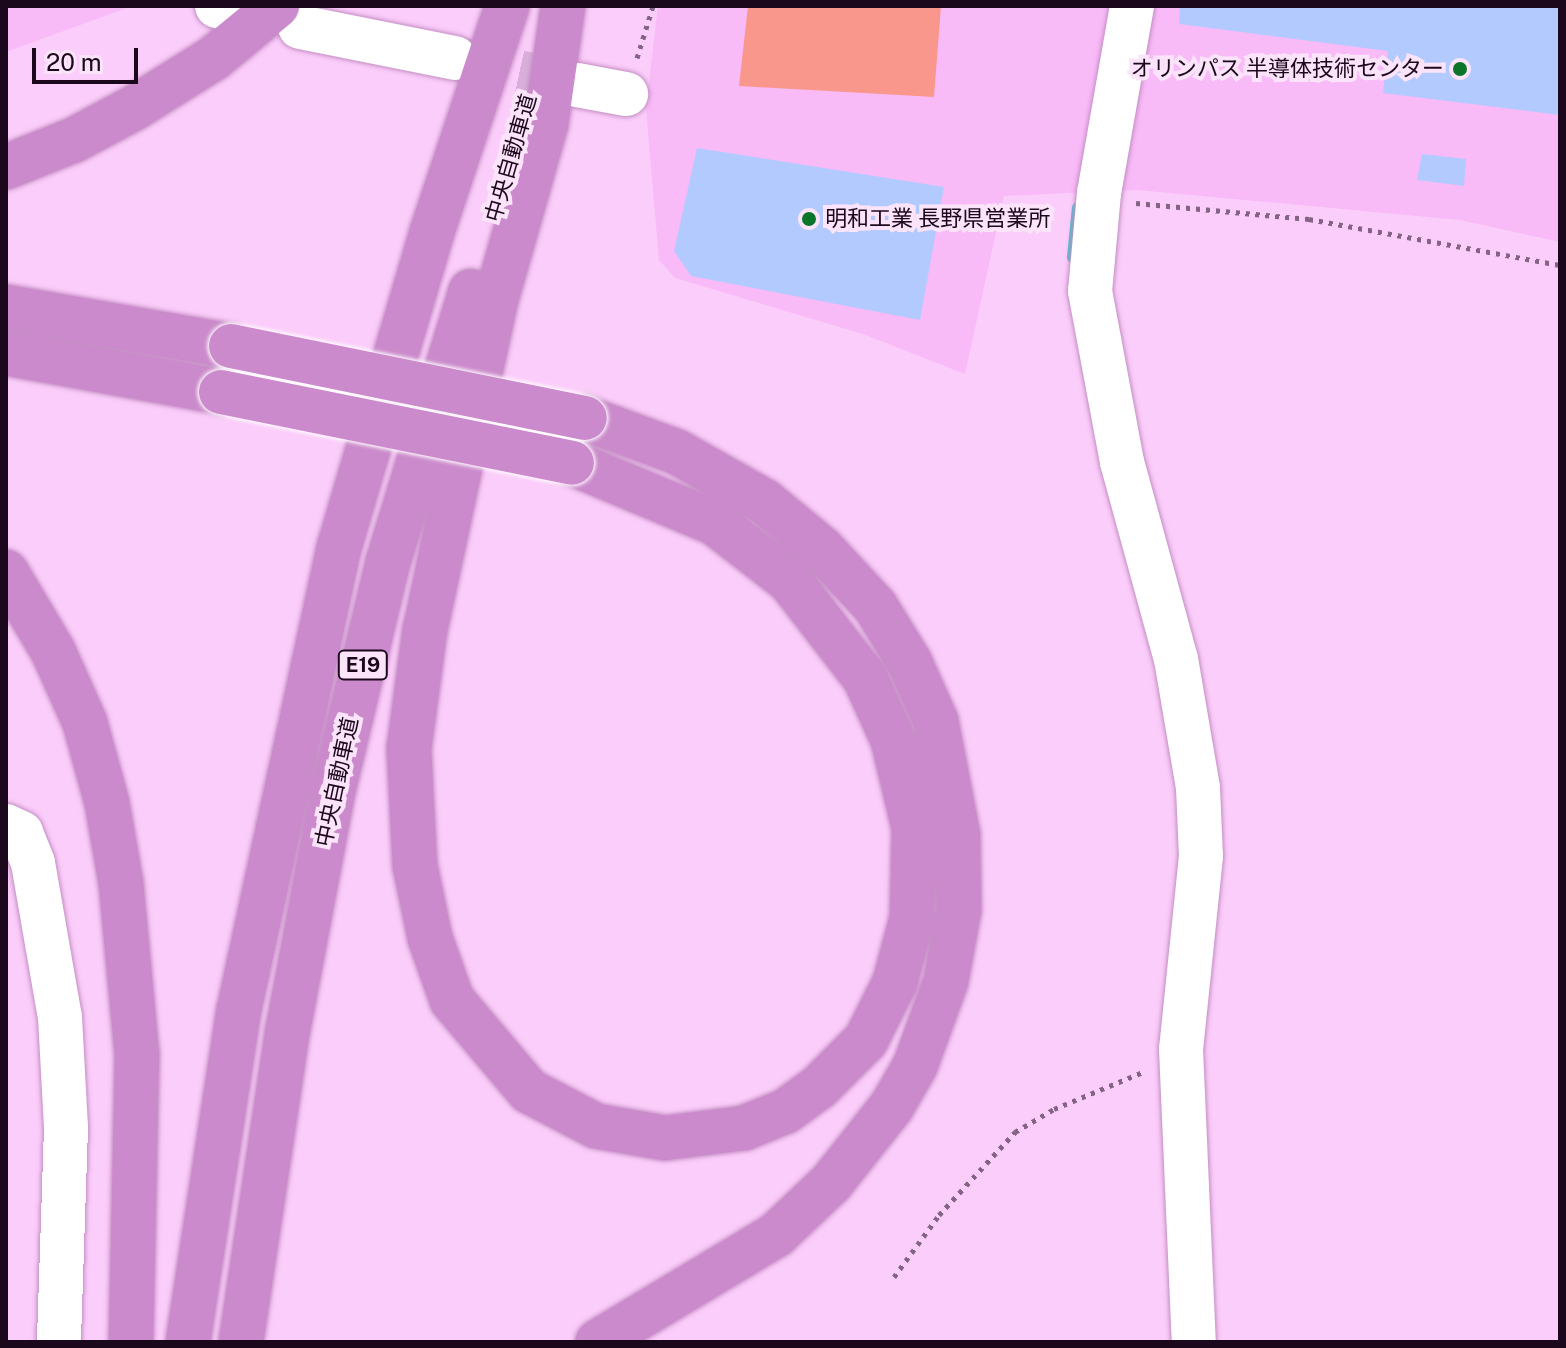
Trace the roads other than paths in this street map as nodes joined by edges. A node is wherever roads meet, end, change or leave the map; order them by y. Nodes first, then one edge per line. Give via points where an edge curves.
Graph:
1 (507, 6) edge
2 (562, 6) edge
3 (1132, 6) edge
4 (258, 12) edge
5 (455, 58) tunnel mouth
6 (577, 85) tunnel mouth
7 (626, 94) road end
8 (6, 167) edge
9 (6, 307) edge
10 (6, 353) edge
11 (6, 572) edge
12 (6, 826) edge
13 (59, 1342) edge
14 (131, 1342) edge
15 (188, 1342) edge
16 (241, 1342) edge
17 (598, 1342) edge
18 (1194, 1342) edge

1 - 15 highway, E19 via 432,232 339,548 239,1010
2 - 10 highway, bridge via 546,124 496,299 425,629 409,749 415,866 430,938 452,1000 529,1091 596,1126 665,1138 744,1128 786,1111 818,1088 866,1040 885,1006 905,945 914,889 914,828 901,769 865,678 790,581 715,523 572,463 221,392
2 - 16 highway, 中央自動車道 / E19 via 388,562 333,791 288,1029
3 - 18 street via 1099,200 1090,291 1122,462 1176,659 1198,788 1201,856 1181,1049
4 - 5 street
4 - 8 highway via 214,58 134,108
6 - 7 street
9 - 17 highway, bridge via 231,346 585,418 677,452 764,501 822,549 875,606 910,663 936,721 958,849 959,910 946,981 915,1066 892,1106 831,1183 776,1235
11 - 14 highway via 53,651 85,723 121,883 137,1054
12 - 13 street via 21,833 33,863 60,1017 66,1128

